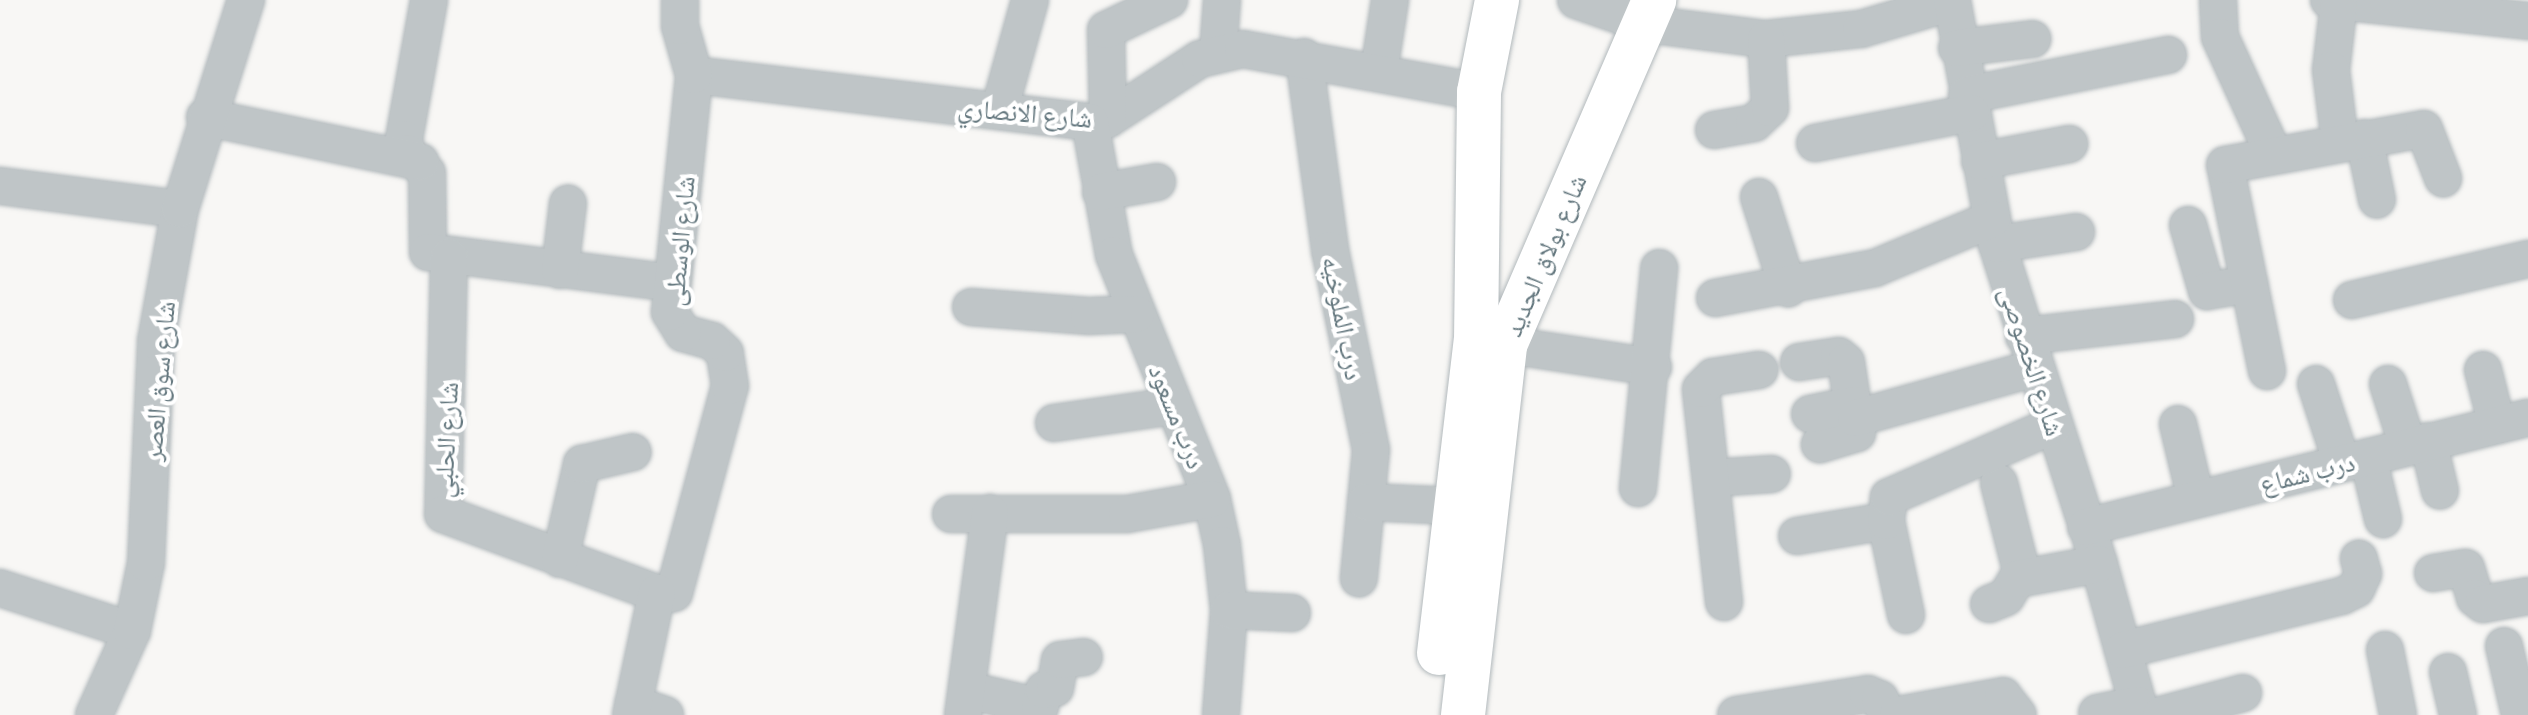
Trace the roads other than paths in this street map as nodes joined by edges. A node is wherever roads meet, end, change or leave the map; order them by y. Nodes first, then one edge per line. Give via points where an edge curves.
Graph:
1 (246, 0) edge
2 (429, 0) edge
3 (680, 0) edge
4 (1030, 0) edge
5 (1169, 0) edge
6 (1222, 0) edge
7 (1390, 0) edge
8 (1497, 0) edge
9 (1576, 0) edge
10 (2218, 0) edge
11 (1952, 1) edge
12 (2334, 1) edge
13 (2407, 4) edge
14 (1650, 12) edge
15 (2526, 20) edge
16 (1766, 39) junction
17 (2032, 39) dead end
18 (1957, 48) junction
19 (1218, 53) junction
20 (2168, 55) dead end
21 (1304, 57) junction
22 (1379, 71) junction
23 (694, 75) junction
24 (1479, 92) junction
25 (1969, 104) junction
26 (999, 111) junction
27 (205, 117) junction
28 (1099, 120) junction
29 (1714, 130) dead end
30 (2352, 140) junction
31 (1815, 143) dead end
32 (2069, 144) dead end
33 (2273, 153) junction
34 (1980, 161) junction
35 (420, 162) junction
36 (2443, 178) dead end
37 (1157, 182) dead end
38 (0, 186) edge
39 (1101, 192) junction
40 (1759, 197) dead end
41 (2377, 200) dead end
42 (568, 203) dead end
43 (180, 209) junction
44 (2188, 225) dead end
45 (1994, 231) junction
46 (2076, 232) dead end
47 (449, 257) junction
48 (2528, 259) edge
49 (1659, 268) dead end
50 (560, 270) junction
51 (672, 283) junction
52 (2249, 284) junction
53 (1788, 288) junction
54 (1715, 298) dead end
55 (2352, 300) dead end
56 (971, 307) dead end
57 (1136, 314) junction
58 (2175, 319) dead end
59 (1490, 343) junction
60 (2030, 352) junction
61 (1799, 362) dead end
62 (1653, 367) junction
63 (1759, 370) dead end
64 (2483, 370) dead end
65 (2267, 371) dead end
66 (2316, 384) dead end
67 (2388, 384) dead end
68 (1174, 406) junction
69 (1855, 412) junction
70 (2513, 422) edge
71 (1054, 423) dead end
72 (2178, 424) dead end
73 (2054, 425) junction
74 (1815, 429) dead end
75 (1646, 432) junction
76 (1706, 433) junction
77 (2418, 444) junction
78 (633, 452) dead end
79 (2355, 460) junction
80 (1772, 474) dead end
81 (1711, 478) junction
82 (1999, 483) dead end
83 (1638, 488) dead end
84 (2440, 491) dead end
85 (1212, 499) junction
86 (2196, 499) junction
87 (1366, 502) junction
88 (1455, 506) junction
89 (990, 513) junction
90 (951, 514) dead end
91 (2383, 519) dead end
92 (1886, 521) junction
93 (2086, 527) junction
94 (1797, 536) dead end
95 (560, 559) junction
96 (2359, 559) dead end
97 (2099, 564) junction
98 (2433, 573) dead end
99 (1359, 578) dead end
100 (2023, 578) junction
101 (0, 588) edge
102 (668, 591) junction
103 (2528, 596) edge
104 (1724, 602) dead end
105 (1989, 604) dead end
106 (1229, 610) junction
107 (1292, 613) dead end
108 (1906, 615) dead end
109 (132, 631) junction
110 (2504, 646) dead end
111 (2123, 650) junction
112 (2385, 650) dead end
113 (1084, 657) dead end
114 (2448, 672) dead end
115 (2243, 693) dead end
116 (965, 703) edge
117 (643, 711) edge
118 (2146, 712) edge
119 (2097, 713) edge
120 (94, 715) edge
121 (1221, 715) edge
122 (1432, 715) edge
123 (1463, 715) edge
124 (1736, 715) edge
125 (1887, 715) edge
126 (1898, 715) edge
127 (2018, 715) edge
128 (2398, 715) edge
129 (2458, 715) edge
130 (2520, 715) edge

1 - 27 street, شارع سوق العصر
2 - 35 street via 404,139 407,153
3 - 23 street, شارع الوسطى via 680,26
4 - 26 street
5 - 28 street, درب مسعود via 1106,30
6 - 19 street
7 - 22 street
8 - 24 street
9 - 14 street
10 - 33 street via 2220,37
11 - 16 street via 1861,29
11 - 18 street, شارع الخصوصى
12 - 13 street
12 - 30 street via 2331,70
13 - 15 street
14 - 16 street
14 - 59 street, شارع بولاق الجديد
16 - 29 street via 1770,108 1754,123
17 - 18 street
18 - 25 street, شارع الخصوصى
19 - 21 street, شارع الانصاري via 1243,49
19 - 28 street, شارع الانصاري
20 - 25 street
21 - 22 street, شارع الانصاري
21 - 87 street, درب الملوخيه via 1330,250 1371,450
22 - 24 street, شارع الانصاري
23 - 26 street, شارع الانصاري
23 - 51 street, شارع الوسطى
24 - 59 street
25 - 31 street
25 - 34 street, شارع الخصوصى
26 - 28 street, شارع الانصاري
27 - 35 street
27 - 43 street, شارع سوق العصر
28 - 39 street, درب مسعود
30 - 33 street
30 - 36 street via 2424,129
30 - 41 street
32 - 34 street
33 - 52 street via 2232,161 2224,168
34 - 45 street, شارع الخصوصى
35 - 47 street via 428,180 427,250
37 - 39 street
38 - 43 street
39 - 57 street, درب مسعود via 1114,255
40 - 53 street
42 - 50 street
43 - 109 street, شارع سوق العصر via 156,341 146,563
44 - 52 street via 2207,291
45 - 46 street
45 - 53 street
45 - 60 street, شارع الخصوصى
47 - 50 street
47 - 95 street, شارع الحلبي via 442,511 449,519
48 - 55 street
49 - 62 street
50 - 51 street
51 - 102 street, شارع الوسطى via 674,326 712,341 730,366 730,386
52 - 65 street
53 - 54 street
56 - 57 street
57 - 68 street, درب مسعود
58 - 60 street
59 - 62 street
59 - 88 street, شارع بولاق الجديد
59 - 123 street, شارع بولاق الجديد
60 - 69 street
60 - 73 street, شارع الخصوصى
61 - 69 street via 1843,359
62 - 75 street
63 - 76 street via 1703,383
64 - 70 street
66 - 79 street
67 - 77 street
68 - 71 street
68 - 85 street, درب مسعود
69 - 74 street via 1855,436
70 - 77 street, درب شماع
72 - 86 street
73 - 92 street via 1899,489 1885,508
73 - 93 street, شارع الخصوصى
75 - 76 street
75 - 83 street
76 - 81 street
77 - 79 street, درب شماع
77 - 84 street
78 - 95 street via 582,464
79 - 86 street, درب شماع
79 - 91 street
80 - 81 street
81 - 104 street
82 - 100 street
85 - 89 street via 1127,514
85 - 106 street, درب مسعود
86 - 93 street, درب شماع
87 - 88 street
87 - 99 street, درب الملوخيه
88 - 122 street, شارع بولاق الجديد
89 - 90 street
89 - 116 street
92 - 94 street
92 - 108 street
93 - 97 street, شارع الخصوصى
95 - 102 street, شارع الحلبي
96 - 111 street via 2363,574 2356,589 2342,596
97 - 100 street
97 - 111 street, شارع الخصوصى
98 - 103 street via 2466,568 2475,598 2483,604
100 - 105 street via 2012,583 1999,602
101 - 109 street
102 - 117 street
106 - 107 street
106 - 121 street, درب مسعود
109 - 120 street, شارع سوق العصر
110 - 130 street
111 - 118 street, شارع الخصوصى
112 - 128 street
113 - 116 street via 1060,660 1055,688 1044,690 1040,707
114 - 129 street
115 - 118 street
118 - 119 street
124 - 125 street via 1868,694 1880,699
126 - 127 street via 2003,696

